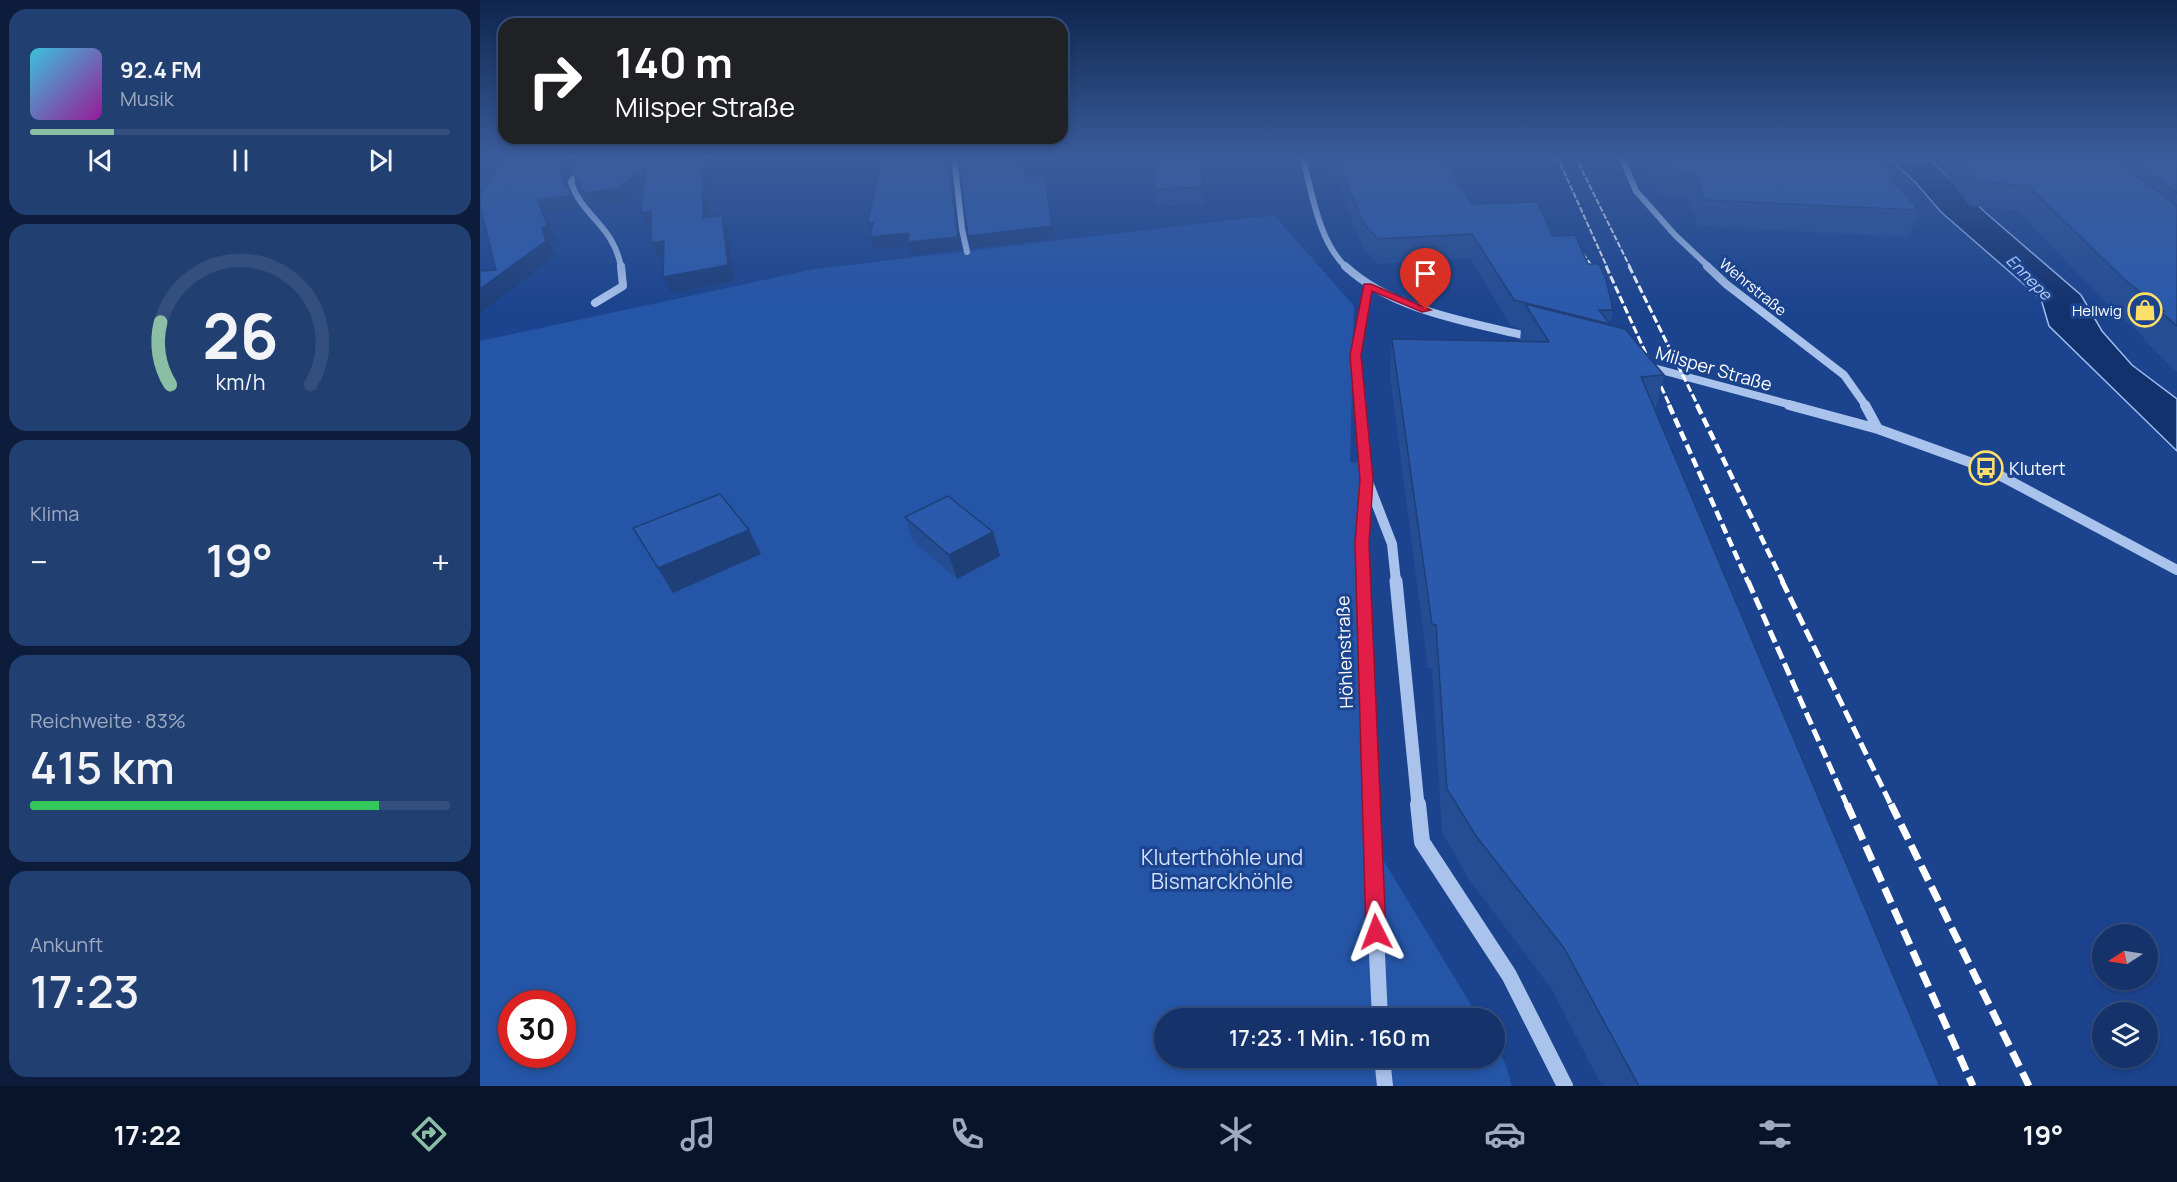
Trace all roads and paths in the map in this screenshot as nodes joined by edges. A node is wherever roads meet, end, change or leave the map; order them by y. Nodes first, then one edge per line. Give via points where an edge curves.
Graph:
1 (586, 207) edge
2 (960, 207) edge
3 (1319, 207) edge
4 (1650, 207) edge
5 (967, 252) edge
6 (1368, 286) junction
7 (595, 303) dead end
8 (1542, 340) edge
9 (1633, 363) edge
10 (1878, 429) junction
11 (1366, 479) junction
12 (2177, 570) edge
13 (1380, 1008) edge
14 (1383, 1068) edge
15 (1386, 1086) edge
16 (1565, 1086) edge

1 - 7 street via 609,233 621,263 623,286
2 - 5 street
3 - 6 street via 1330,242 1344,264
4 - 10 street, Wehrstraße via 1726,284 1844,375
6 - 8 street via 1426,310
6 - 11 street, Höhlenstraße via 1355,355
9 - 10 street, Milsper Straße
10 - 12 street, Milsper Straße via 1986,468
11 - 13 street, Höhlenstraße via 1362,554
11 - 16 street via 1392,544 1422,842 1509,975
14 - 15 street

